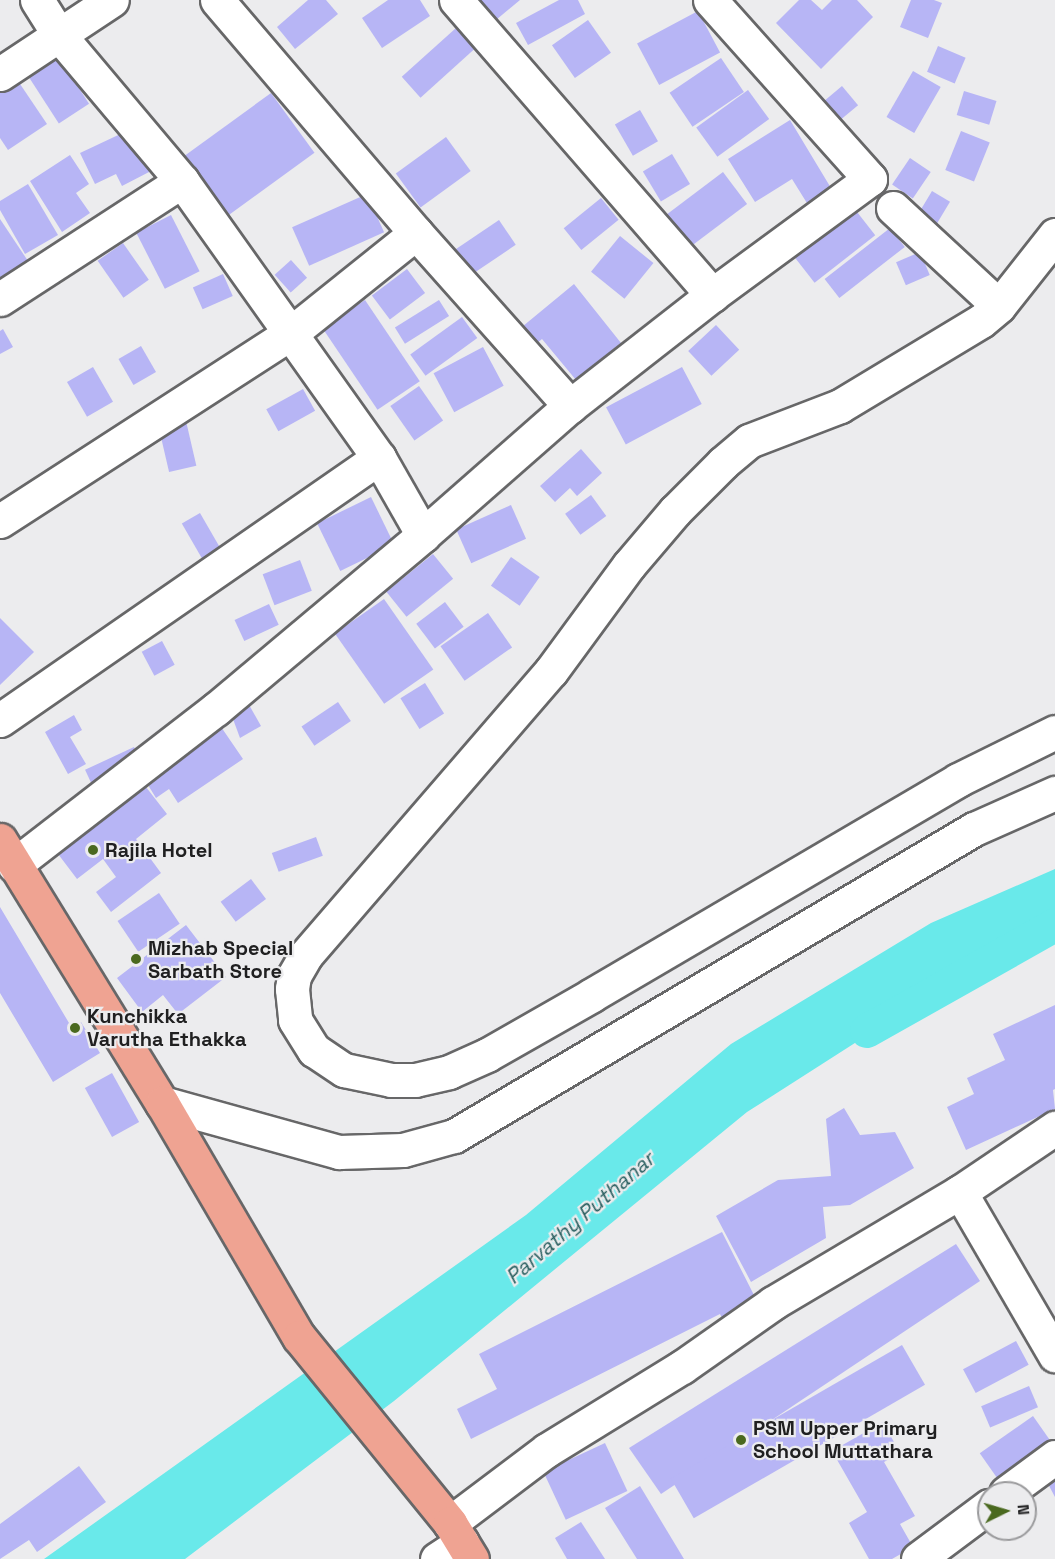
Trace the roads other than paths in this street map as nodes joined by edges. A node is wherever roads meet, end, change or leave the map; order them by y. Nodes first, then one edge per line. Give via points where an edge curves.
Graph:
1 (37, 0) edge
2 (112, 0) edge
3 (217, 0) edge
4 (456, 0) edge
5 (710, 0) edge
6 (59, 35) junction
7 (0, 74) edge
8 (182, 181) junction
9 (893, 208) dead end
10 (416, 233) junction
11 (1055, 235) edge
12 (712, 295) junction
13 (0, 300) edge
14 (999, 306) junction
15 (291, 333) junction
16 (570, 406) junction
17 (378, 458) junction
18 (0, 521) edge
19 (423, 535) junction
20 (0, 720) edge
21 (1055, 732) edge
22 (1055, 793) edge
23 (7, 852) edge
24 (162, 1103) junction
25 (1055, 1128) edge
26 (960, 1192) junction
27 (1055, 1355) edge
28 (1055, 1457) edge
29 (1022, 1481) edge
30 (977, 1515) edge
31 (455, 1546) edge
32 (918, 1559) edge

1 - 6 street
2 - 6 street
3 - 10 street
4 - 12 street
5 - 12 street via 870,179
6 - 7 street
6 - 8 street
8 - 13 street
8 - 15 street
9 - 14 street
10 - 15 street
10 - 16 street
11 - 14 street
12 - 16 street
14 - 21 street via 981,321 840,406 749,441 708,477 629,564 546,676 306,955 291,989 295,1020 314,1050 344,1070 391,1080 415,1080 449,1072 582,1001 958,780
15 - 17 street
15 - 18 street
16 - 19 street
17 - 19 street
17 - 20 street
19 - 23 street via 216,709
22 - 24 street via 974,829 454,1137 403,1150 339,1152
23 - 24 main road
24 - 31 main road via 299,1337 393,1454
25 - 26 street
26 - 27 street
26 - 31 street via 773,1303 682,1367 547,1450
28 - 29 street
30 - 32 street

